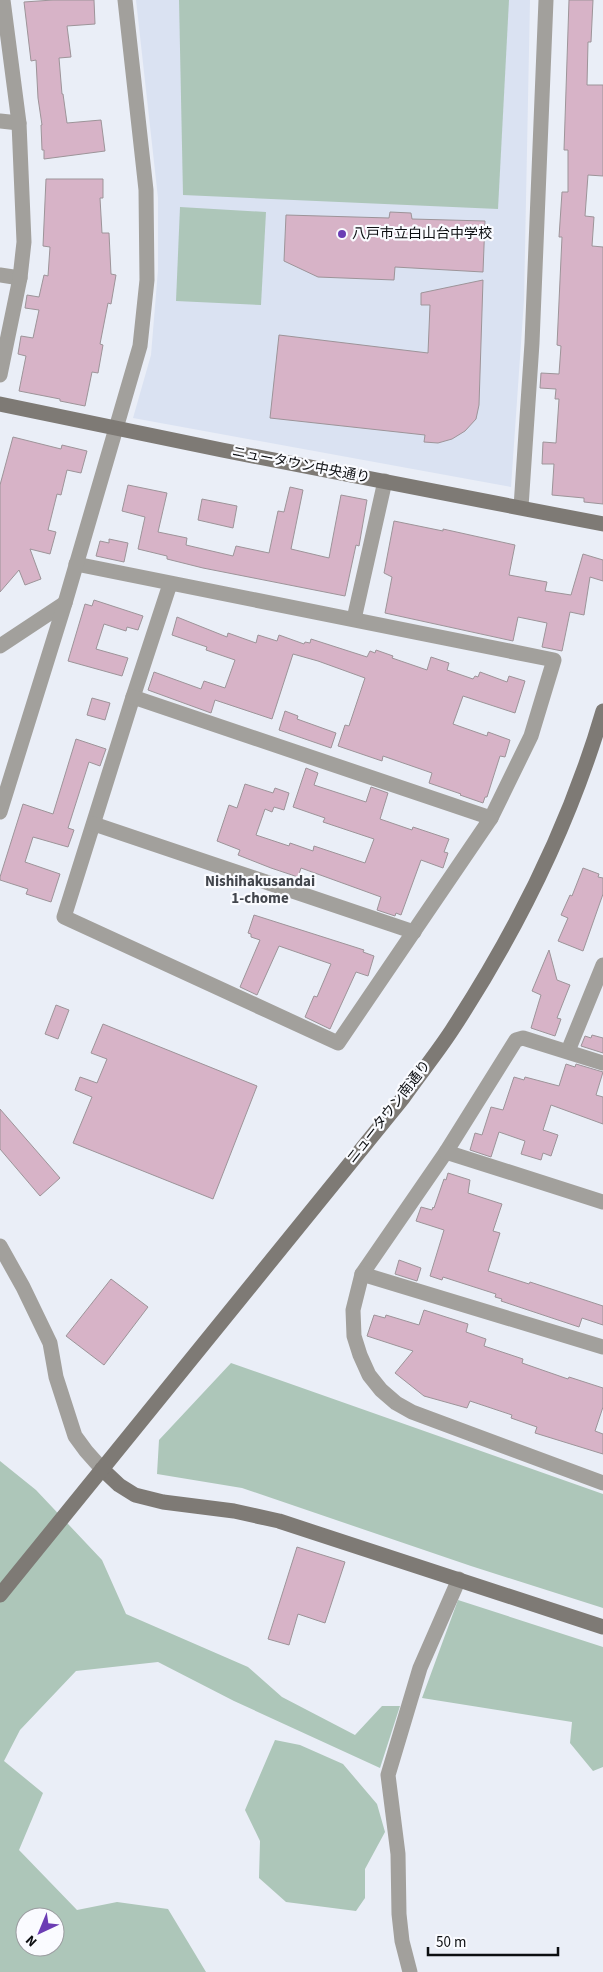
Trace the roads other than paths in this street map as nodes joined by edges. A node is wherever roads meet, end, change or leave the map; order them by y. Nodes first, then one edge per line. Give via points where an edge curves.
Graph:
1 (3, 0) edge
2 (126, 0) edge
3 (546, 0) edge
4 (0, 121) edge
5 (19, 123) junction
6 (0, 275) edge
7 (20, 278) junction
8 (0, 375) edge
9 (0, 404) edge
10 (116, 429) junction
11 (385, 482) junction
12 (521, 507) junction
13 (603, 524) edge
14 (76, 564) junction
15 (170, 584) junction
16 (65, 603) junction
17 (354, 619) junction
18 (0, 646) edge
19 (133, 697) junction
20 (603, 711) edge
21 (0, 812) edge
22 (491, 818) junction
23 (94, 824) junction
24 (414, 932) junction
25 (603, 965) edge
26 (568, 1051) junction
27 (603, 1063) edge
28 (446, 1152) junction
29 (603, 1202) edge
30 (0, 1246) edge
31 (362, 1274) junction
32 (603, 1347) edge
33 (102, 1468) junction
34 (603, 1483) edge
35 (459, 1579) junction
36 (0, 1596) edge
37 (603, 1628) edge
38 (410, 1972) edge

1 - 5 street
2 - 10 street via 146,190 147,280 140,346
3 - 12 street via 532,343
4 - 5 street
5 - 7 street via 24,242
6 - 7 street
7 - 8 street
9 - 10 street, ニュータウン中央通り
10 - 11 street, ニュータウン中央通り
10 - 14 street
11 - 12 street, ニュータウン中央通り
11 - 17 street
12 - 13 street, ニュータウン中央通り
14 - 15 street
14 - 16 street
15 - 17 street
15 - 19 street
16 - 18 street
16 - 21 street
17 - 22 street via 554,660 531,736
19 - 22 street
19 - 23 street
20 - 33 street, ニュータウン南通り via 572,802 532,890 451,1031 403,1098
22 - 24 street
23 - 24 street
23 - 24 street via 64,917 338,1043
25 - 26 street
26 - 27 street
26 - 28 street via 522,1038 516,1040
28 - 29 street
28 - 31 street
30 - 33 street via 50,1343 56,1377 76,1436
31 - 32 street
31 - 34 street via 353,1310 354,1336 369,1375 381,1390 412,1412
33 - 35 street via 135,1495 279,1521
33 - 36 street, ニュータウン南通り
35 - 37 street
35 - 38 street via 420,1668 388,1774 398,1854 398,1914

